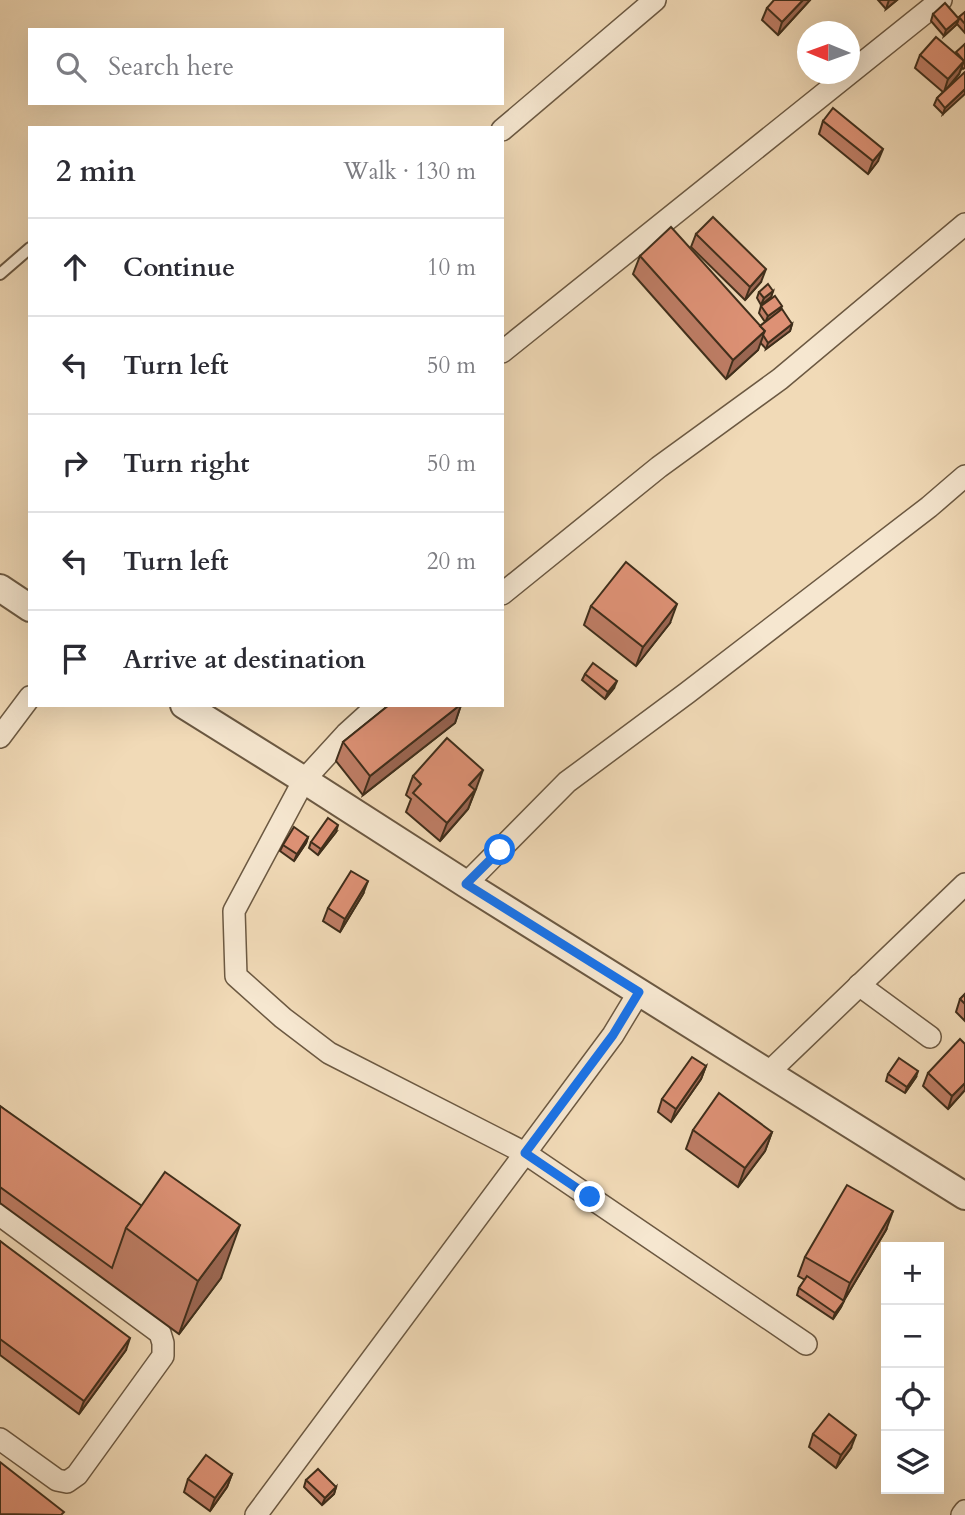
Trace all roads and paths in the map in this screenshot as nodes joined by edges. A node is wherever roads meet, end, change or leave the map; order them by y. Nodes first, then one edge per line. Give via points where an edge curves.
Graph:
1 (655, 0) edge
2 (941, 0) edge
3 (504, 129) edge
4 (965, 224) edge
5 (28, 250) edge
6 (0, 274) edge
7 (504, 350) edge
8 (965, 476) edge
9 (0, 588) edge
10 (504, 592) edge
11 (28, 607) edge
12 (28, 699) edge
13 (187, 707) edge
14 (376, 707) edge
15 (0, 737) edge
16 (304, 780) junction
17 (466, 884) junction
18 (965, 884) edge
19 (859, 985) junction
20 (639, 992) junction
21 (930, 1037) dead end
22 (768, 1073) junction
23 (525, 1153) junction
24 (965, 1196) edge
25 (0, 1215) edge
26 (806, 1344) dead end
27 (0, 1439) edge
28 (965, 1511) edge
29 (256, 1515) edge
30 (962, 1515) edge

1 - 3 street
2 - 7 street
4 - 10 street via 780,379 659,467
5 - 6 lane
8 - 17 street via 567,782
9 - 11 street
12 - 15 street
13 - 16 street
14 - 16 street
16 - 17 street
16 - 23 street via 234,911 236,976 329,1053
17 - 20 street
18 - 19 street
19 - 21 street
19 - 22 street
20 - 22 street
20 - 23 street via 613,1035
22 - 24 street
23 - 26 street
23 - 29 street
25 - 27 street via 160,1333 163,1343 163,1356 77,1475 67,1482 57,1480
28 - 30 street

